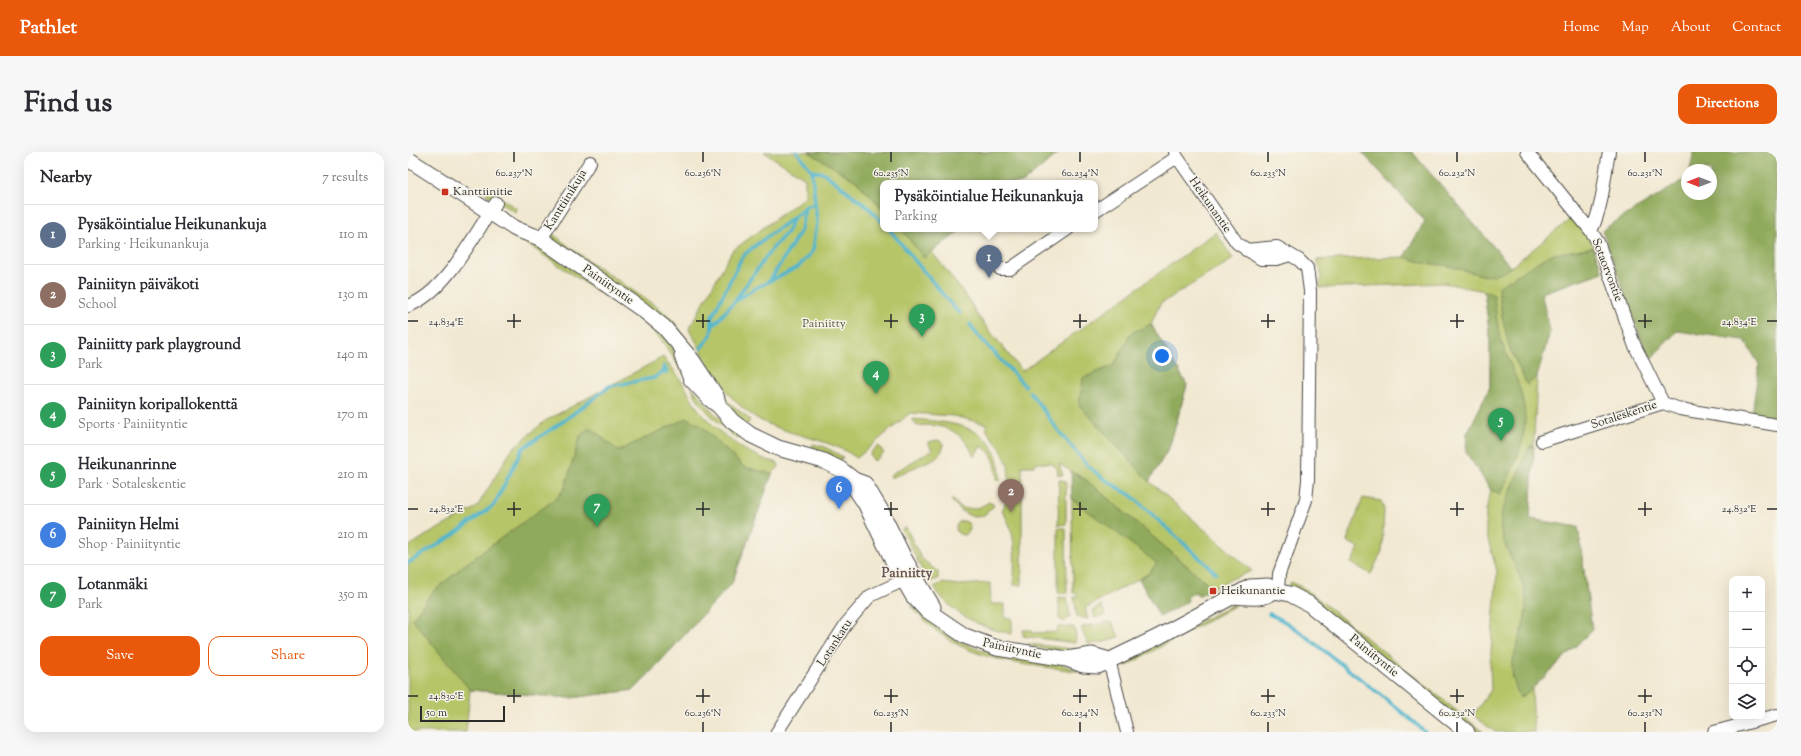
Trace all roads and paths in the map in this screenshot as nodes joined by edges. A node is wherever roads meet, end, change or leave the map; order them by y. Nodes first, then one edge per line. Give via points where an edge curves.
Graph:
1 (417, 152) edge
2 (1527, 152) edge
3 (1609, 152) edge
4 (1176, 154) edge
5 (408, 159) edge
6 (590, 162) dead end
7 (493, 208) junction
8 (1098, 209) edge
9 (1591, 231) junction
10 (1064, 232) edge
11 (536, 236) junction
12 (1000, 269) dead end
13 (408, 306) edge
14 (1663, 403) junction
15 (1777, 425) edge
16 (1542, 441) dead end
17 (909, 578) junction
18 (1276, 592) junction
19 (1109, 660) junction
20 (1777, 715) edge
21 (777, 732) edge
22 (1127, 732) edge
23 (1467, 732) edge
24 (1714, 732) edge

1 - 7 street, Painiityntie
2 - 9 street, Sotaorvontie
3 - 9 street via 1600,207
4 - 8 street
4 - 18 street, Heikunantie via 1237,243 1261,259 1277,259 1290,255 1307,268 1310,291 1308,480 1306,500 1279,574
5 - 7 street, Painiityntie
6 - 11 street, Kanttiinikuja
7 - 11 street, Painiityntie via 521,232
7 - 13 street via 441,284 419,302
9 - 14 street, Sotaorvontie via 1598,242 1634,344
10 - 12 street via 1010,269
11 - 17 street, Painiityntie via 664,327 701,373 716,396 719,406 732,421 751,435 778,448 824,460 854,480 865,484
14 - 15 street, Sotaleskentie via 1680,409
14 - 16 street, Sotaleskentie
17 - 19 street, Painiityntie via 940,618 965,636 980,643 1066,659 1092,667
17 - 21 street, Lotankatu via 870,596 846,624
18 - 19 street, Painiityntie via 1268,586 1250,587 1140,647
18 - 23 street, Painiityntie via 1290,594 1309,604
19 - 22 street
20 - 24 street

